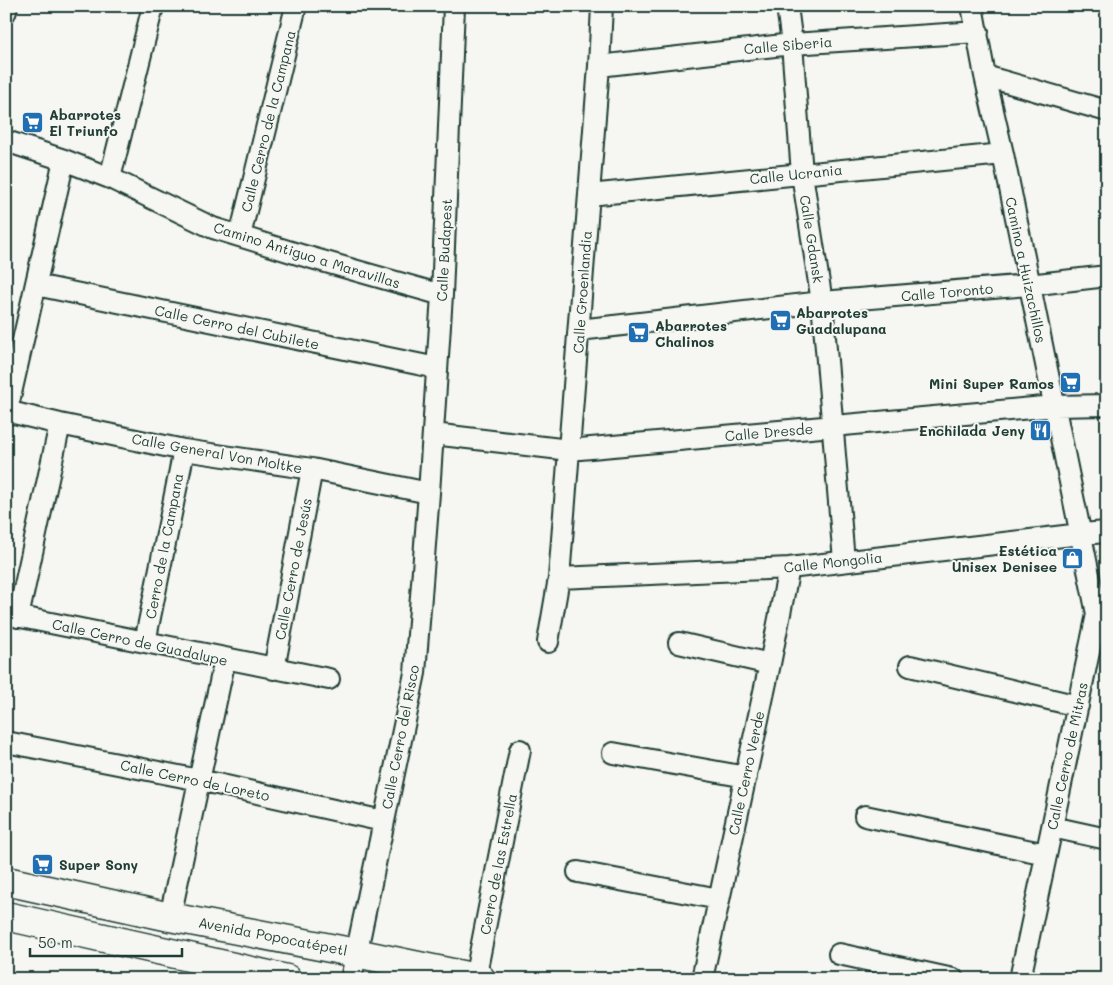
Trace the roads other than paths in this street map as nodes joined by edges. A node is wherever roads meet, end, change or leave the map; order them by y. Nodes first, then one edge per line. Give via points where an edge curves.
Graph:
1 (8, 6) edge
2 (153, 6) edge
3 (296, 6) edge
4 (454, 6) edge
5 (602, 6) edge
6 (787, 6) edge
7 (972, 6) edge
8 (6, 11) edge
9 (978, 32) junction
10 (792, 44) junction
11 (599, 66) junction
12 (985, 76) junction
13 (1107, 111) edge
14 (6, 141) edge
15 (1002, 154) junction
16 (64, 160) junction
17 (802, 174) junction
18 (110, 178) junction
19 (589, 195) junction
20 (240, 236) junction
21 (1107, 276) edge
22 (36, 285) junction
23 (1029, 285) junction
24 (442, 295) junction
25 (822, 302) junction
26 (579, 330) junction
27 (437, 368) junction
28 (1107, 405) edge
29 (1055, 406) junction
30 (7, 412) edge
31 (60, 424) junction
32 (833, 426) junction
33 (433, 434) junction
34 (184, 450) junction
35 (569, 450) junction
36 (312, 469) junction
37 (429, 493) junction
38 (1107, 532) edge
39 (1081, 534) junction
40 (844, 562) junction
41 (789, 568) junction
42 (559, 578) junction
43 (12, 616) edge
44 (145, 642) junction
45 (548, 642) dead end
46 (679, 643) dead end
47 (225, 659) junction
48 (770, 664) junction
49 (910, 666) dead end
50 (274, 669) junction
51 (329, 679) dead end
52 (1078, 706) junction
53 (6, 742) edge
54 (520, 750) dead end
55 (613, 753) dead end
56 (746, 777) junction
57 (199, 780) junction
58 (865, 816) dead end
59 (383, 821) junction
60 (1052, 827) junction
61 (1107, 839) edge
62 (1046, 854) junction
63 (578, 872) dead end
64 (6, 881) edge
65 (36, 887) junction
66 (719, 899) junction
67 (170, 917) junction
68 (17, 918) edge
69 (356, 952) junction
70 (839, 954) dead end
71 (477, 978) edge
72 (287, 979) edge
73 (350, 979) edge
74 (702, 979) edge
75 (953, 979) edge
76 (1020, 979) edge

1 - 8 street
2 - 18 street
3 - 20 street, Calle Cerro de la Campana
4 - 24 street, Calle Budapest
5 - 11 street, Calle Groenlandia
6 - 10 street, Calle Gdansk
7 - 9 street, Camino a Huizachillos
9 - 10 street, Calle Siberia
9 - 12 street, Camino a Huizachillos
10 - 11 street, Calle Siberia
10 - 17 street, Calle Gdansk
11 - 19 street, Calle Groenlandia
12 - 13 street
12 - 15 street, Camino a Huizachillos
14 - 16 street, Camino Antiguo a Maravillas
15 - 17 street, Calle Ucrania
15 - 23 street, Camino a Huizachillos
16 - 18 street, Camino Antiguo a Maravillas
16 - 22 street
17 - 19 street, Calle Ucrania
17 - 25 street, Calle Gdansk
18 - 20 street, Camino Antiguo a Maravillas via 213,228
19 - 26 street, Calle Groenlandia
20 - 24 street, Camino Antiguo a Maravillas
21 - 23 street, Calle Toronto
22 - 27 street, Calle Cerro del Cubilete
22 - 30 street
23 - 25 street, Calle Toronto
23 - 29 street, Camino a Huizachillos
24 - 27 street, Calle Budapest
25 - 26 street, Calle Toronto
25 - 32 street, Calle Gdansk
26 - 35 street, Calle Groenlandia
27 - 33 street, Calle Budapest
28 - 29 street, Calle Dresde
29 - 32 street, Calle Dresde
29 - 39 street, Camino a Huizachillos
30 - 31 street, Calle General Von Moltke
31 - 34 street, Calle General Von Moltke
31 - 43 street
32 - 35 street, Calle Dresde
32 - 40 street, Calle Gdansk
33 - 35 street, Calle Dresde
33 - 37 street, Calle Budapest
34 - 36 street, Calle General Von Moltke
34 - 44 street, Cerro de la Campana
35 - 42 street, Calle Groenlandia
36 - 37 street, Calle General Von Moltke
36 - 50 street, Calle Cerro de Jesús
37 - 59 street, Calle Cerro del Risco via 414,673
38 - 39 street, Calle Mongolia
39 - 40 street, Calle Mongolia
39 - 52 street, Calle Cerro de Mitras via 1097,614
40 - 41 street, Calle Mongolia
41 - 42 street, Calle Mongolia
41 - 48 street, Calle Cerro Verde
42 - 45 street, Calle Groenlandia
43 - 44 street, Calle Cerro de Guadalupe
44 - 47 street, Calle Cerro de Guadalupe
46 - 48 street
47 - 50 street, Calle Cerro de Guadalupe
47 - 57 street
48 - 56 street, Calle Cerro Verde
49 - 52 street
50 - 51 street, Calle Cerro de Guadalupe
52 - 60 street, Calle Cerro de Mitras
53 - 57 street, Calle Cerro de Loreto
54 - 71 street, Cerro de las Estrella
55 - 56 street
56 - 66 street, Calle Cerro Verde
57 - 59 street, Calle Cerro de Loreto
57 - 67 street
58 - 62 street
59 - 69 street, Calle Cerro del Risco
60 - 61 street
60 - 62 street, Calle Cerro de Mitras
62 - 76 street, Calle Cerro de Mitras
63 - 66 street
64 - 65 street, Avenida Popocatépetl
65 - 67 street, Avenida Popocatépetl
65 - 68 street
66 - 74 street, Calle Cerro Verde
67 - 69 street, Avenida Popocatépetl
68 - 72 street
69 - 71 street, Avenida Popocatépetl
69 - 73 street, Calle Cerro del Risco
70 - 75 street

